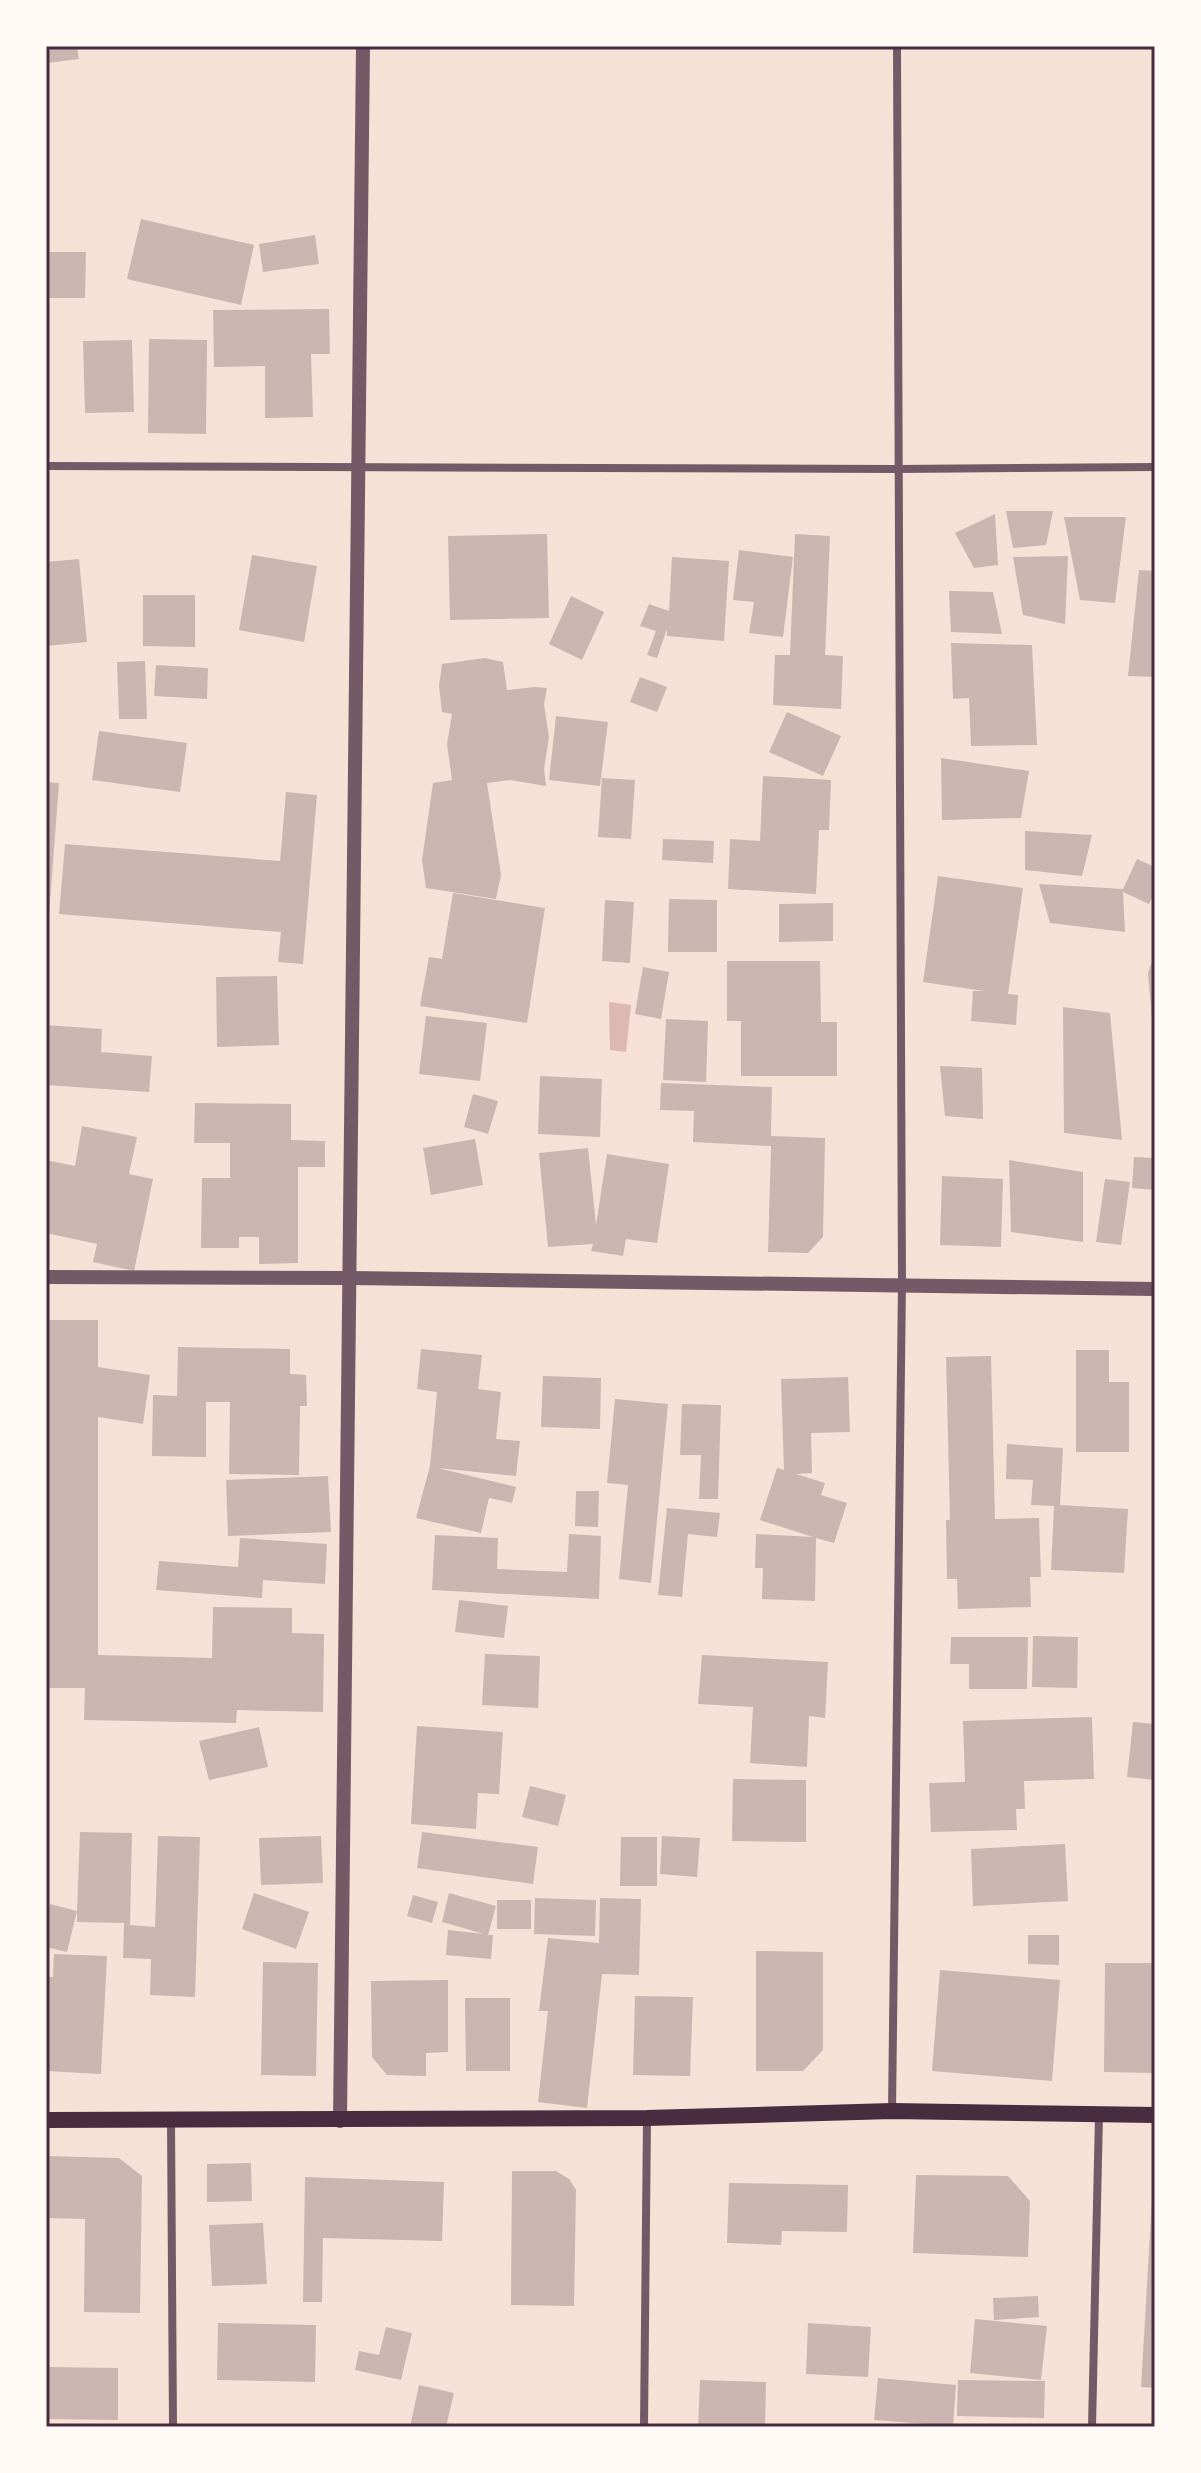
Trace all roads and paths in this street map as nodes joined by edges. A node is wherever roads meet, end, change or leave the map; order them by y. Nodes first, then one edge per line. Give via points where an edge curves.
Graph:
1 (363, 46) edge
2 (897, 46) edge
3 (361, 465) junction
4 (46, 466) edge
5 (1155, 467) edge
6 (897, 469) junction
7 (46, 1277) edge
8 (351, 1278) junction
9 (902, 1284) junction
10 (1155, 1289) edge
11 (892, 2111) junction
12 (1099, 2115) junction
13 (1155, 2115) edge
14 (647, 2118) junction
15 (46, 2120) edge
16 (171, 2120) junction
17 (340, 2121) junction
18 (173, 2427) edge
19 (644, 2427) edge
20 (1092, 2427) edge

1 - 3 street
2 - 6 street
3 - 4 street
3 - 6 street
3 - 8 street
5 - 6 street
6 - 9 street
7 - 8 street
8 - 9 street
8 - 17 street
9 - 10 street
9 - 11 street
11 - 12 main road
11 - 14 main road
12 - 13 main road
12 - 20 street
14 - 17 main road
14 - 19 street
15 - 16 main road
16 - 17 main road
16 - 18 street

